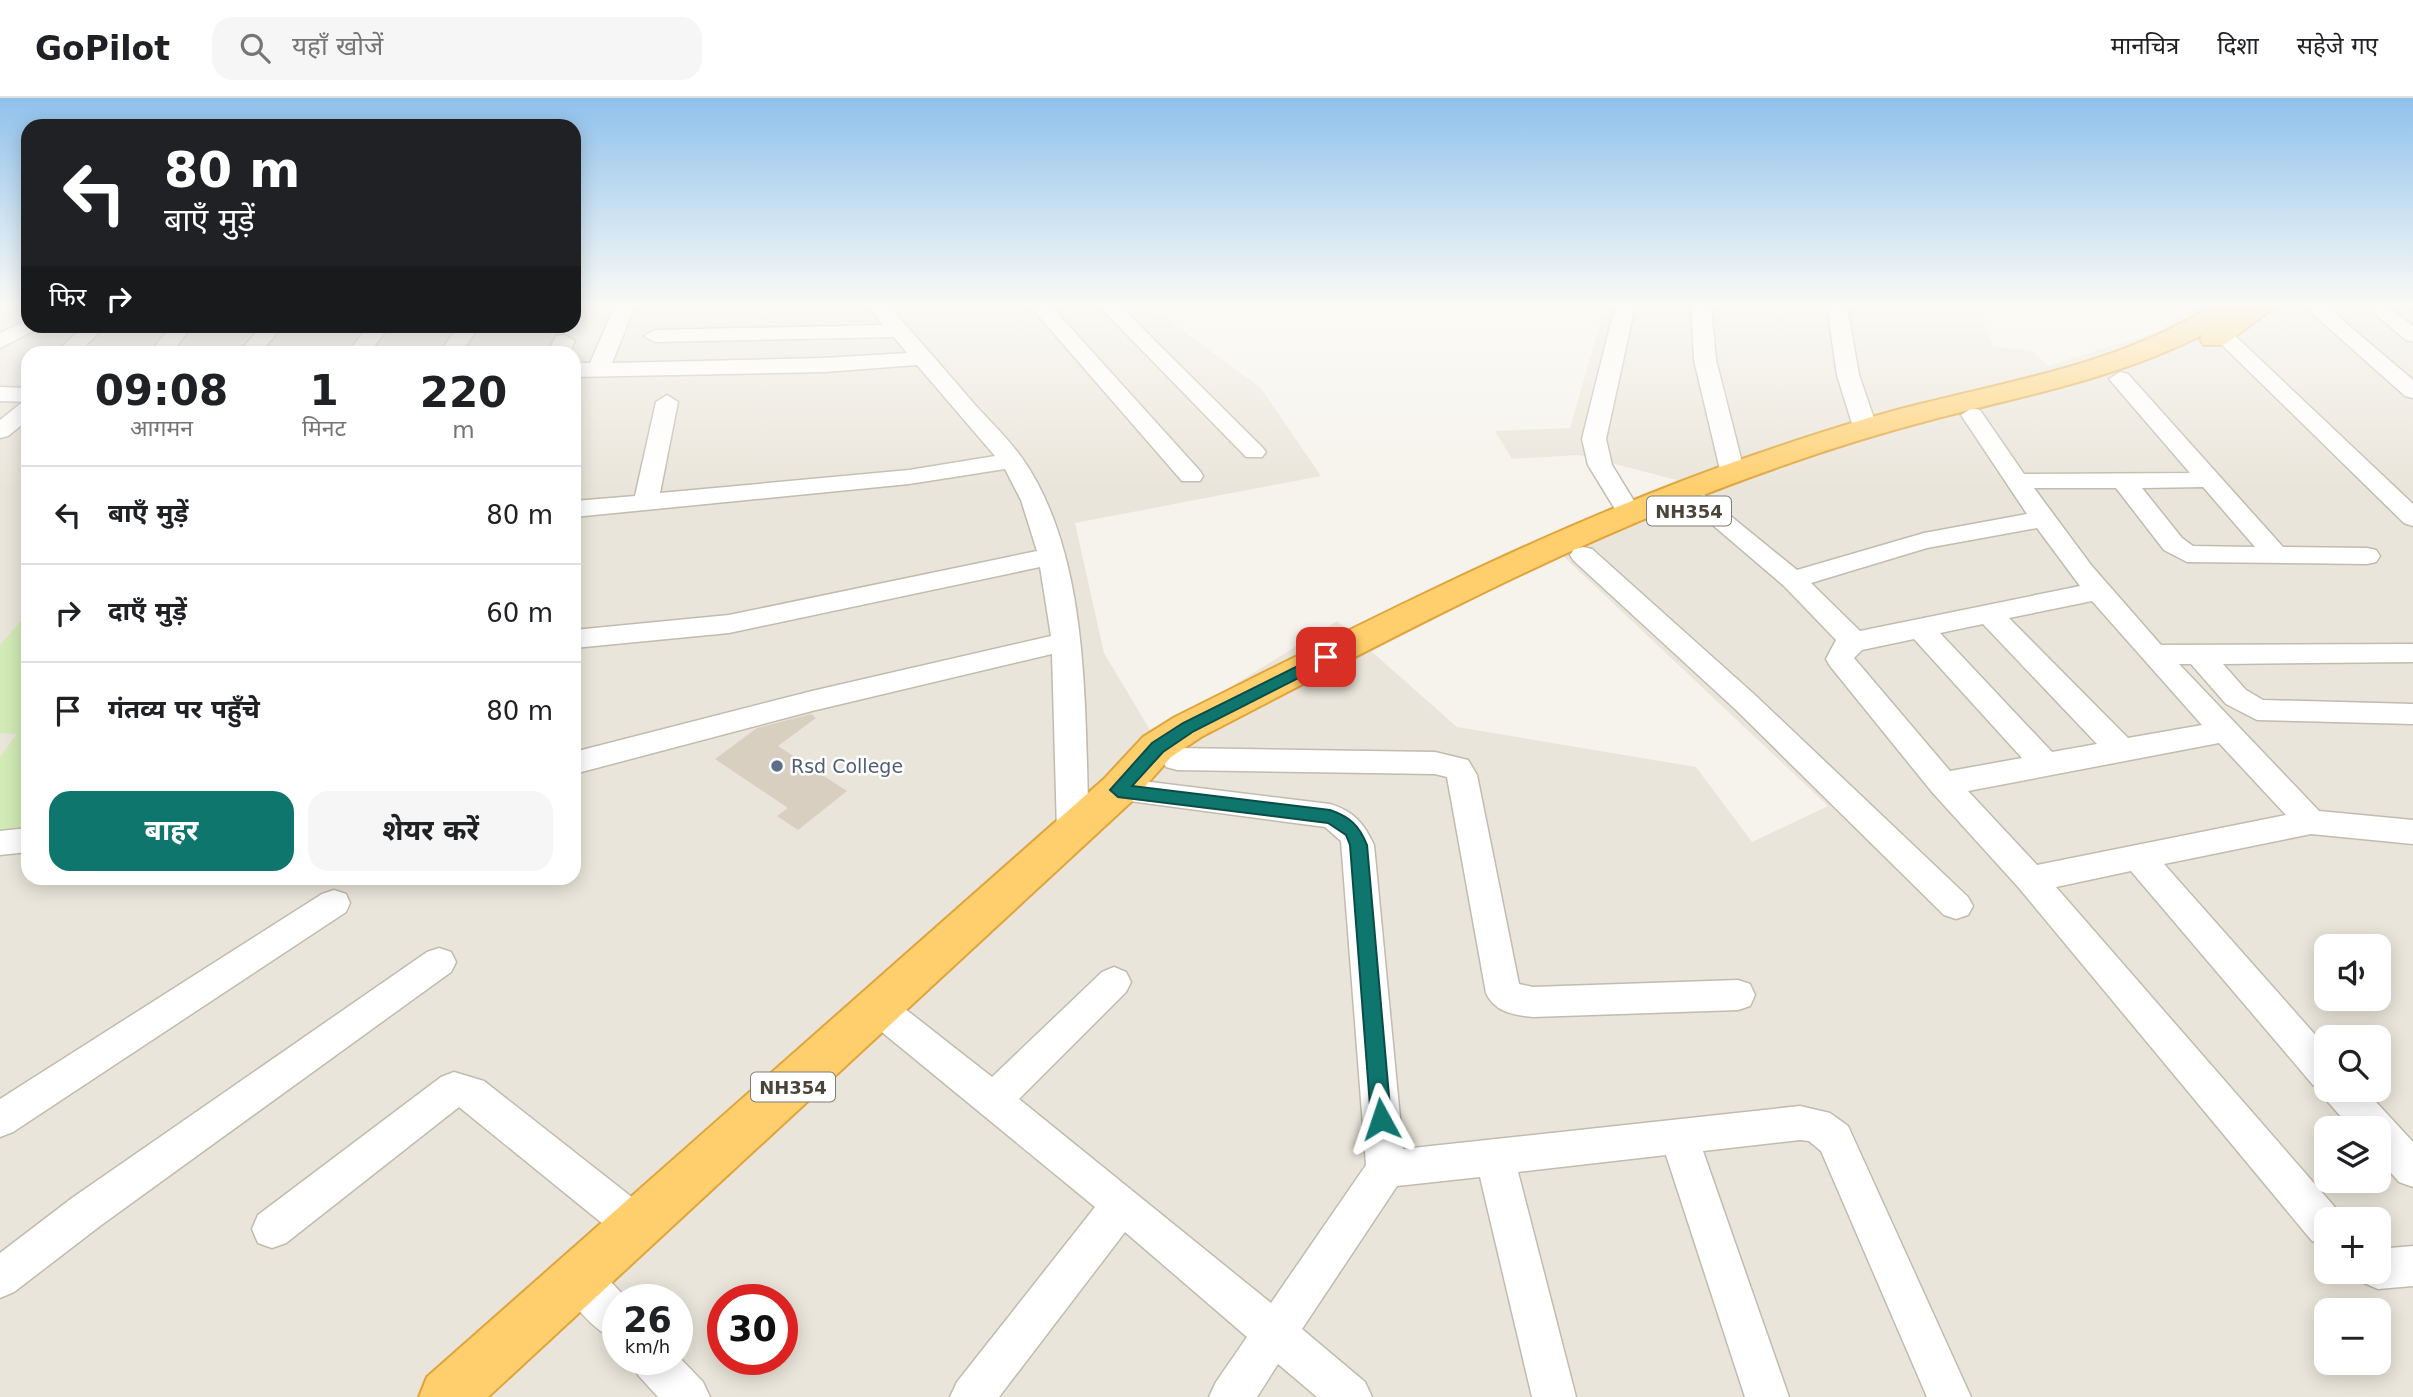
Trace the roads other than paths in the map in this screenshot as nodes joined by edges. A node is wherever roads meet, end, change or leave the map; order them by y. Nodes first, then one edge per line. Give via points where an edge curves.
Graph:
1 (739, 367) edge
2 (931, 367) edge
3 (1094, 367) edge
4 (1169, 367) edge
5 (1611, 367) edge
6 (1706, 367) edge
7 (1846, 367) edge
8 (2106, 367) edge
9 (2156, 367) edge
10 (2270, 367) edge
11 (2385, 367) edge
12 (598, 369) joint
13 (581, 370) edge
14 (2120, 379) junction
15 (2413, 391) edge
16 (21, 396) edge
17 (667, 401) dead end
18 (1972, 415) junction
19 (1866, 430) junction
20 (0, 431) edge
21 (1254, 452) dead end
22 (1012, 461) junction
23 (1733, 474) junction
24 (1191, 476) dead end
25 (2123, 480) junction
26 (2208, 480) junction
27 (2017, 481) junction
28 (1695, 498) junction
29 (646, 502) junction
30 (581, 508) edge
31 (1630, 514) junction
32 (2413, 517) edge
33 (2043, 519) junction
34 (1583, 555) junction
35 (2276, 555) junction
36 (1052, 556) junction
37 (2367, 556) dead end
38 (1793, 580) junction
39 (2098, 591) junction
40 (1990, 615) junction
41 (1921, 629) junction
42 (581, 638) edge
43 (1064, 642) junction
44 (1854, 642) junction
45 (2413, 653) edge
46 (2154, 655) junction
47 (2199, 655) junction
48 (2413, 715) edge
49 (2226, 732) junction
50 (2122, 751) junction
51 (581, 761) edge
52 (2047, 766) junction
53 (1143, 774) junction
54 (1943, 784) junction
55 (2311, 822) junction
56 (1073, 831) junction
57 (2412, 833) edge
58 (21, 841) edge
59 (0, 844) edge
60 (2137, 856) junction
61 (2030, 879) junction
62 (334, 903) dead end
63 (1956, 906) dead end
64 (439, 962) dead end
65 (1114, 982) dead end
66 (1738, 995) dead end
67 (878, 1008) junction
68 (2314, 1059) edge
69 (993, 1100) junction
70 (2352, 1102) edge
71 (2364, 1116) edge
72 (0, 1119) edge
73 (1679, 1136) junction
74 (2391, 1145) edge
75 (1495, 1159) junction
76 (1386, 1169) junction
77 (2413, 1169) edge
78 (1122, 1204) junction
79 (2314, 1213) edge
80 (638, 1227) junction
81 (272, 1229) dead end
82 (2413, 1266) edge
83 (2391, 1268) edge
84 (579, 1277) junction
85 (0, 1278) edge
86 (602, 1302) edge
87 (1275, 1335) junction
88 (667, 1375) edge
89 (447, 1397) edge
90 (688, 1397) edge
91 (972, 1397) edge
92 (1231, 1397) edge
93 (1350, 1397) edge
94 (1554, 1397) edge
95 (1767, 1397) edge
96 (1949, 1397) edge

1 - 12 street
2 - 22 street
3 - 24 street
4 - 21 street
5 - 31 street via 1594,439 1600,465
6 - 23 street
7 - 19 street
8 - 19 highway, NH354
9 - 14 highway, NH354
10 - 32 street
11 - 15 street
12 - 13 street
14 - 18 highway, NH354 via 2039,403
14 - 26 street
16 - 20 street
17 - 29 street
18 - 27 street
18 - 28 highway, NH354
19 - 23 highway, NH354
22 - 29 street via 895,479
22 - 36 street via 1030,487
23 - 28 highway, NH354
25 - 26 street
25 - 27 street
25 - 35 street via 2179,550 2195,555
26 - 35 street
27 - 33 street
28 - 31 highway, NH354
28 - 34 highway, NH354
28 - 38 street
29 - 30 street
31 - 53 highway, NH354 via 1522,560 1188,727 1157,747
33 - 38 street via 1924,541
33 - 39 street
34 - 53 highway, NH354
34 - 63 street via 1745,702
35 - 37 street
36 - 42 street via 729,624
36 - 43 street
38 - 44 street
39 - 40 street
39 - 46 street
40 - 41 street
40 - 50 street
41 - 44 street
41 - 52 street
43 - 51 street
43 - 56 street
44 - 54 street via 1843,649 1840,659
45 - 47 street
46 - 47 street
46 - 49 street
47 - 48 street via 2236,697 2258,710
49 - 50 street
49 - 55 street
50 - 52 street
52 - 54 street
53 - 56 highway, NH354
53 - 66 street via 1436,763 1457,768 1503,993 1533,1002
53 - 76 street via 1330,816 1353,832 1358,845
54 - 61 street
55 - 57 street
55 - 60 street
56 - 67 highway, NH354
58 - 59 street
60 - 61 street
60 - 68 street
61 - 79 street
62 - 72 street
64 - 85 street
65 - 69 street
67 - 69 street
67 - 80 highway, NH354
69 - 78 street
70 - 71 street
73 - 75 street
73 - 95 street
73 - 96 street via 1800,1123 1827,1131 1835,1139
74 - 77 street
75 - 76 street
75 - 94 street
76 - 87 street
78 - 87 street
78 - 91 street
80 - 81 street via 471,1093 454,1089
80 - 84 highway, NH354
82 - 83 street
84 - 86 street
84 - 89 highway, NH354
87 - 92 street
87 - 93 street
88 - 90 street

